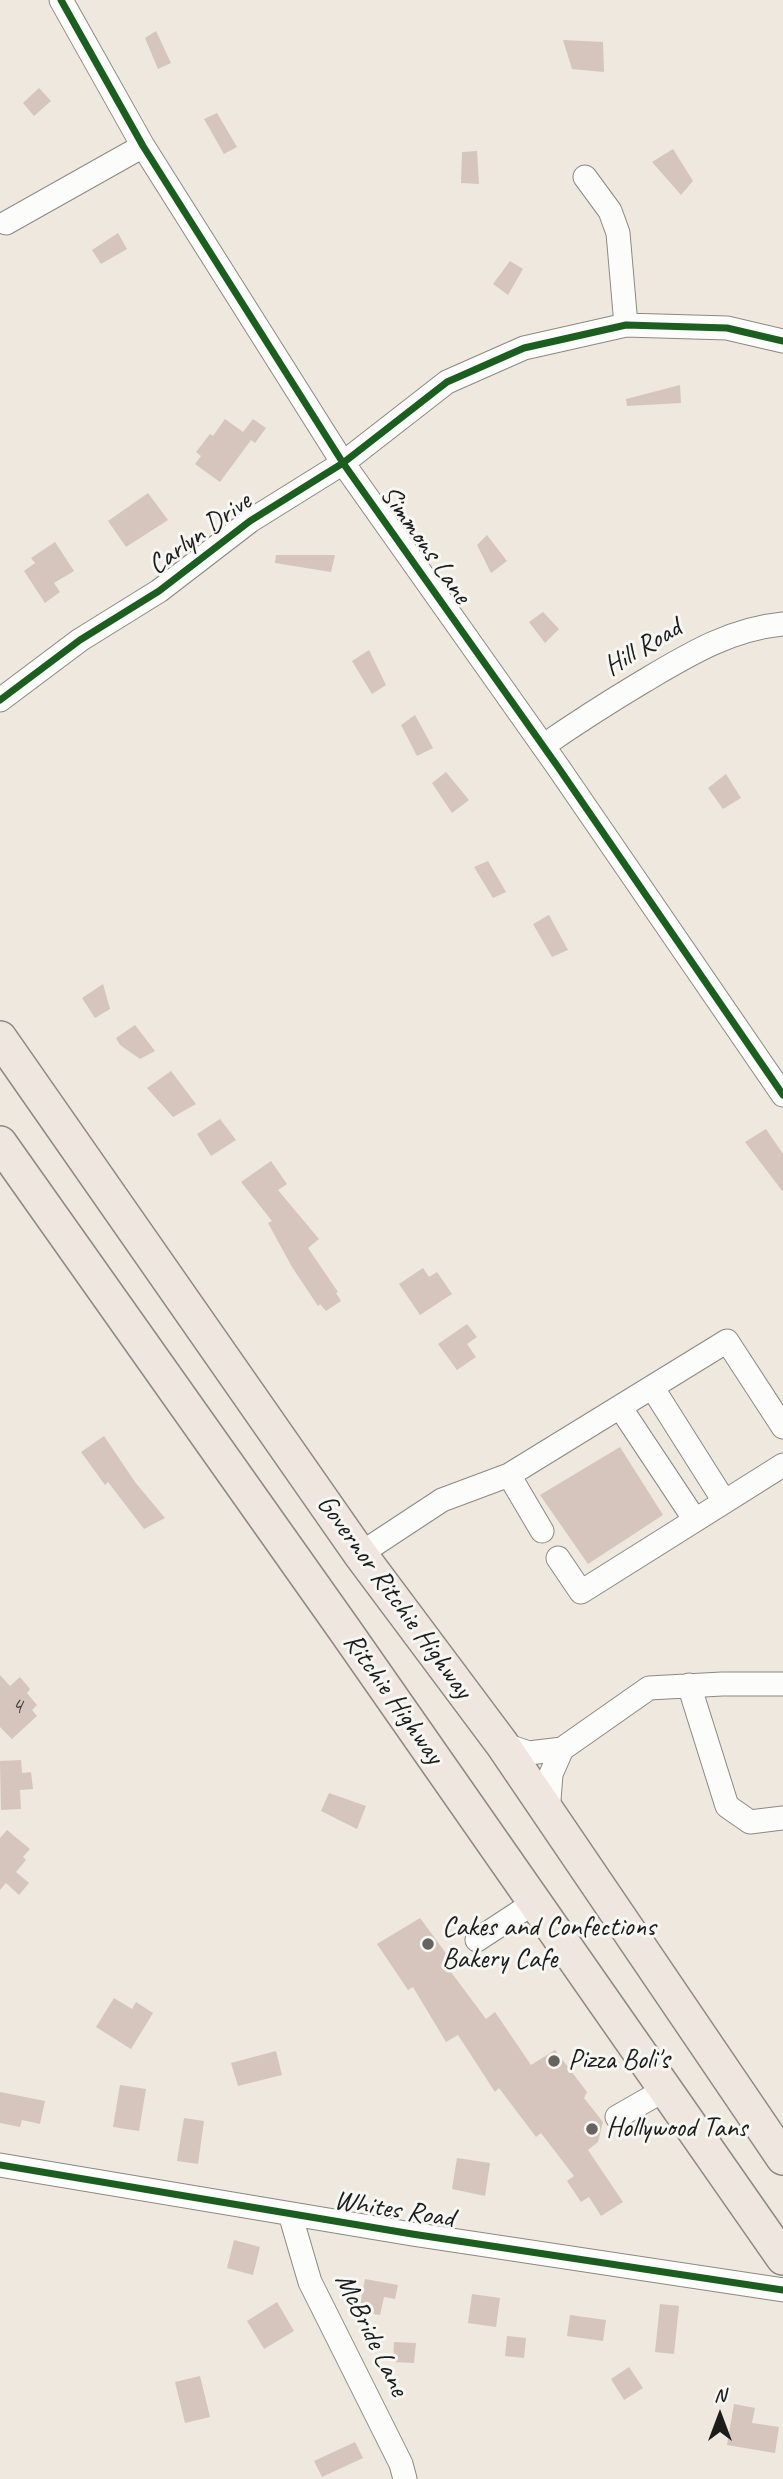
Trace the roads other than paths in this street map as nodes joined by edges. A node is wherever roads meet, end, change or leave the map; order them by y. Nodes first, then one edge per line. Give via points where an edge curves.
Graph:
1 (61, 0) edge
2 (143, 146) junction
3 (585, 177) dead end
4 (6, 223) dead end
5 (626, 325) junction
6 (783, 341) edge
7 (342, 463) junction
8 (783, 624) edge
9 (0, 700) edge
10 (542, 746) junction
11 (0, 1038) edge
12 (783, 1095) edge
13 (0, 1143) edge
14 (652, 1387) junction
15 (620, 1407) junction
16 (783, 1427) edge
17 (783, 1465) edge
18 (509, 1475) junction
19 (728, 1498) junction
20 (695, 1520) junction
21 (542, 1531) dead end
22 (360, 1554) junction
23 (558, 1558) dead end
24 (783, 1684) edge
25 (689, 1685) junction
26 (502, 1744) junction
27 (562, 1749) junction
28 (548, 1812) junction
29 (783, 1818) edge
30 (535, 1902) junction
31 (477, 1940) dead end
32 (666, 2089) junction
33 (617, 2117) dead end
34 (783, 2158) edge
35 (0, 2165) edge
36 (290, 2214) junction
37 (783, 2258) edge
38 (783, 2290) edge
39 (405, 2479) edge

1 - 2 street, Simmons Lane
2 - 4 street
2 - 7 street, Simmons Lane
3 - 5 street via 610,211 618,233
5 - 6 street, Carlyn Drive via 727,328
5 - 7 street, Carlyn Drive via 524,348 447,382
7 - 9 street, Carlyn Drive via 250,521 159,591 80,640
7 - 10 street, Simmons Lane
8 - 10 street, Hill Road via 703,646
10 - 12 street, Simmons Lane
11 - 22 highway, Governor Ritchie Highway
13 - 30 highway, Ritchie Highway
14 - 15 street
14 - 16 street via 727,1341
14 - 19 street
15 - 18 street
15 - 20 street
17 - 19 street
18 - 21 street
18 - 22 street via 442,1500
19 - 20 street
20 - 23 street via 581,1592
22 - 26 highway, Governor Ritchie Highway
24 - 25 street
25 - 27 street via 649,1688
25 - 29 street via 727,1806 750,1822
26 - 27 street via 529,1753
26 - 28 highway, Governor Ritchie Highway
27 - 28 street via 551,1774
28 - 34 highway, Governor Ritchie Highway
30 - 31 street
30 - 32 highway, Ritchie Highway
32 - 33 street
32 - 37 highway, Ritchie Highway
35 - 36 street, Whites Road
36 - 38 street, Whites Road
36 - 39 street, McBride Lane via 310,2281

